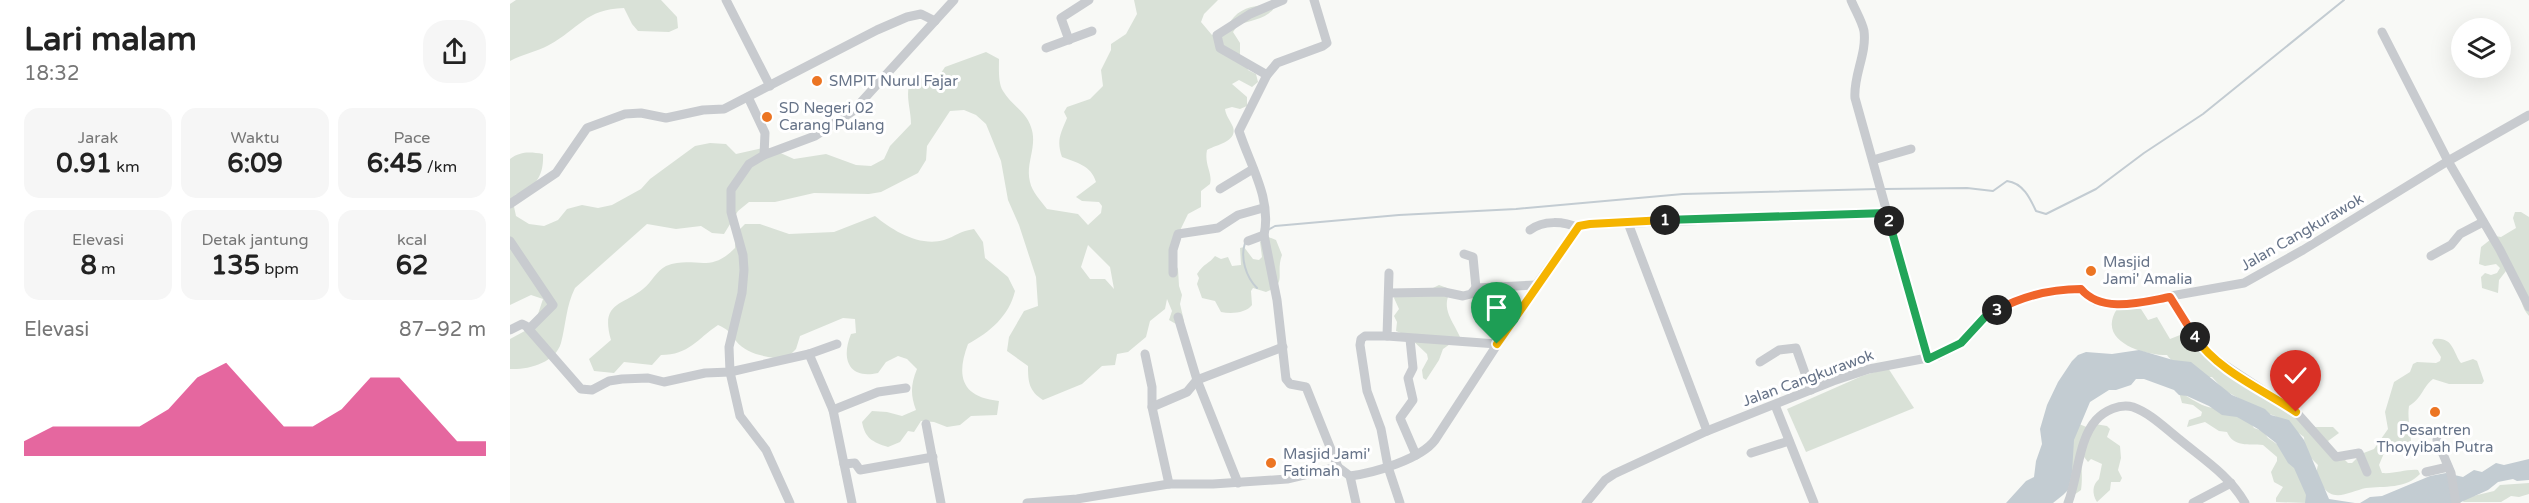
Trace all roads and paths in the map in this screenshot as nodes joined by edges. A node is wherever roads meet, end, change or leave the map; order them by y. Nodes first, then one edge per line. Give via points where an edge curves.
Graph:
1 (726, 0) edge
2 (954, 0) edge
3 (1089, 0) edge
4 (1283, 0) edge
5 (1314, 0) edge
6 (1851, 0) edge
7 (935, 21) junction
8 (1092, 31) dead end
9 (2382, 32) dead end
10 (1069, 40) junction
11 (1046, 48) dead end
12 (1267, 75) junction
13 (770, 86) junction
14 (748, 97) junction
15 (2529, 115) edge
16 (1911, 149) dead end
17 (764, 156) junction
18 (1873, 160) junction
19 (2448, 161) junction
20 (1253, 169) junction
21 (1220, 189) dead end
22 (510, 204) edge
23 (1263, 208) junction
24 (1887, 213) junction
25 (2483, 222) junction
26 (1628, 223) junction
27 (1578, 228) junction
28 (1530, 230) dead end
29 (1265, 232) junction
30 (510, 241) edge
31 (1248, 241) dead end
32 (1464, 254) dead end
33 (2431, 256) dead end
34 (1173, 273) dead end
35 (1389, 273) dead end
36 (1536, 285) junction
37 (1476, 288) junction
38 (1390, 293) junction
39 (2170, 297) junction
40 (2529, 308) edge
41 (1178, 317) dead end
42 (529, 329) junction
43 (510, 330) edge
44 (1387, 336) junction
45 (1410, 339) junction
46 (837, 344) dead end
47 (1497, 344) junction
48 (1283, 347) junction
49 (809, 354) junction
50 (1145, 354) dead end
51 (1928, 359) junction
52 (1760, 362) dead end
53 (730, 372) junction
54 (1197, 380) junction
55 (906, 388) dead end
56 (1811, 390) junction
57 (1775, 405) junction
58 (1152, 407) junction
59 (833, 410) junction
60 (926, 424) dead end
61 (1707, 431) junction
62 (2437, 440) dead end
63 (1788, 441) junction
64 (1751, 453) dead end
65 (1416, 454) junction
66 (933, 457) junction
67 (844, 464) junction
68 (1388, 466) junction
69 (1338, 467) junction
70 (2450, 470) junction
71 (2367, 472) dead end
72 (2426, 472) dead end
73 (1350, 476) junction
74 (1238, 483) junction
75 (2231, 483) junction
76 (1168, 484) junction
77 (1100, 499) edge
78 (1353, 502) edge
79 (790, 503) edge
80 (852, 503) edge
81 (941, 503) edge
82 (1027, 503) edge
83 (1400, 503) edge
84 (1586, 503) edge
85 (1814, 503) edge
86 (2068, 503) edge
87 (2193, 503) edge
88 (2245, 503) edge
89 (2456, 503) edge

1 - 13 street
2 - 7 street
3 - 10 street via 1061,18
4 - 12 street via 1250,14 1217,35 1220,48
5 - 12 street via 1327,42 1282,59
6 - 18 street via 1864,31 1855,98
7 - 13 street via 921,14 907,17
7 - 17 street via 843,119 815,136
8 - 10 street
9 - 19 street
10 - 11 street
12 - 20 street via 1239,131
13 - 14 street
14 - 17 street via 765,133
14 - 22 street via 724,109 666,118 625,114 587,128 556,173
15 - 19 street, Jalan Cangkurawok
16 - 18 street
17 - 53 street via 749,164 731,190 731,212 744,270 729,347
18 - 24 street
19 - 25 street
19 - 39 street, Jalan Cangkurawok via 2244,283
20 - 21 street
20 - 23 street via 1262,189
23 - 29 street
23 - 34 street via 1238,215 1218,228 1178,234 1173,249
24 - 26 street
24 - 51 street
25 - 33 street
25 - 40 street
26 - 27 street
26 - 61 street
27 - 28 street via 1562,222 1537,225
27 - 36 street
29 - 31 street
29 - 48 street
30 - 42 street via 553,305
32 - 37 street via 1473,257
35 - 38 street
36 - 37 street
36 - 47 street
37 - 38 street via 1463,297 1444,292
38 - 44 street
39 - 51 street, Jalan Cangkurawok via 2104,303 2088,297 2081,289 2024,297 1984,318 1954,348
39 - 71 street via 2203,348 2214,358 2296,412 2336,457 2359,453
41 - 54 street
42 - 43 street via 522,324
42 - 53 street via 586,391 609,381 648,378 664,382
44 - 45 street
44 - 68 street via 1365,336 1360,345 1367,391 1381,429
45 - 47 street
45 - 65 street via 1413,368 1408,378 1413,400 1400,418
46 - 49 street
47 - 65 street via 1435,440
48 - 54 street
48 - 69 street via 1286,379 1290,384 1306,387
49 - 53 street
49 - 59 street
50 - 58 street
51 - 56 street, Jalan Cangkurawok via 1869,369
52 - 56 street via 1779,350 1796,348
53 - 79 street via 740,416 766,450
54 - 58 street via 1187,392
54 - 74 street
55 - 59 street via 878,392
56 - 57 street, Jalan Cangkurawok
57 - 61 street, Jalan Cangkurawok
57 - 63 street
58 - 76 street
59 - 67 street
60 - 66 street
61 - 84 street, Jalan Cangkurawok via 1614,474
62 - 70 street
63 - 64 street
63 - 85 street
65 - 68 street
66 - 67 street via 860,470 855,463
66 - 81 street
67 - 80 street
68 - 73 street
68 - 83 street
69 - 73 street
69 - 74 street via 1297,478
70 - 72 street
70 - 89 street
73 - 78 street
74 - 76 street
75 - 86 street via 2201,454 2148,415 2121,406 2103,414 2090,428
75 - 87 street
75 - 88 street
76 - 77 street
77 - 82 street

